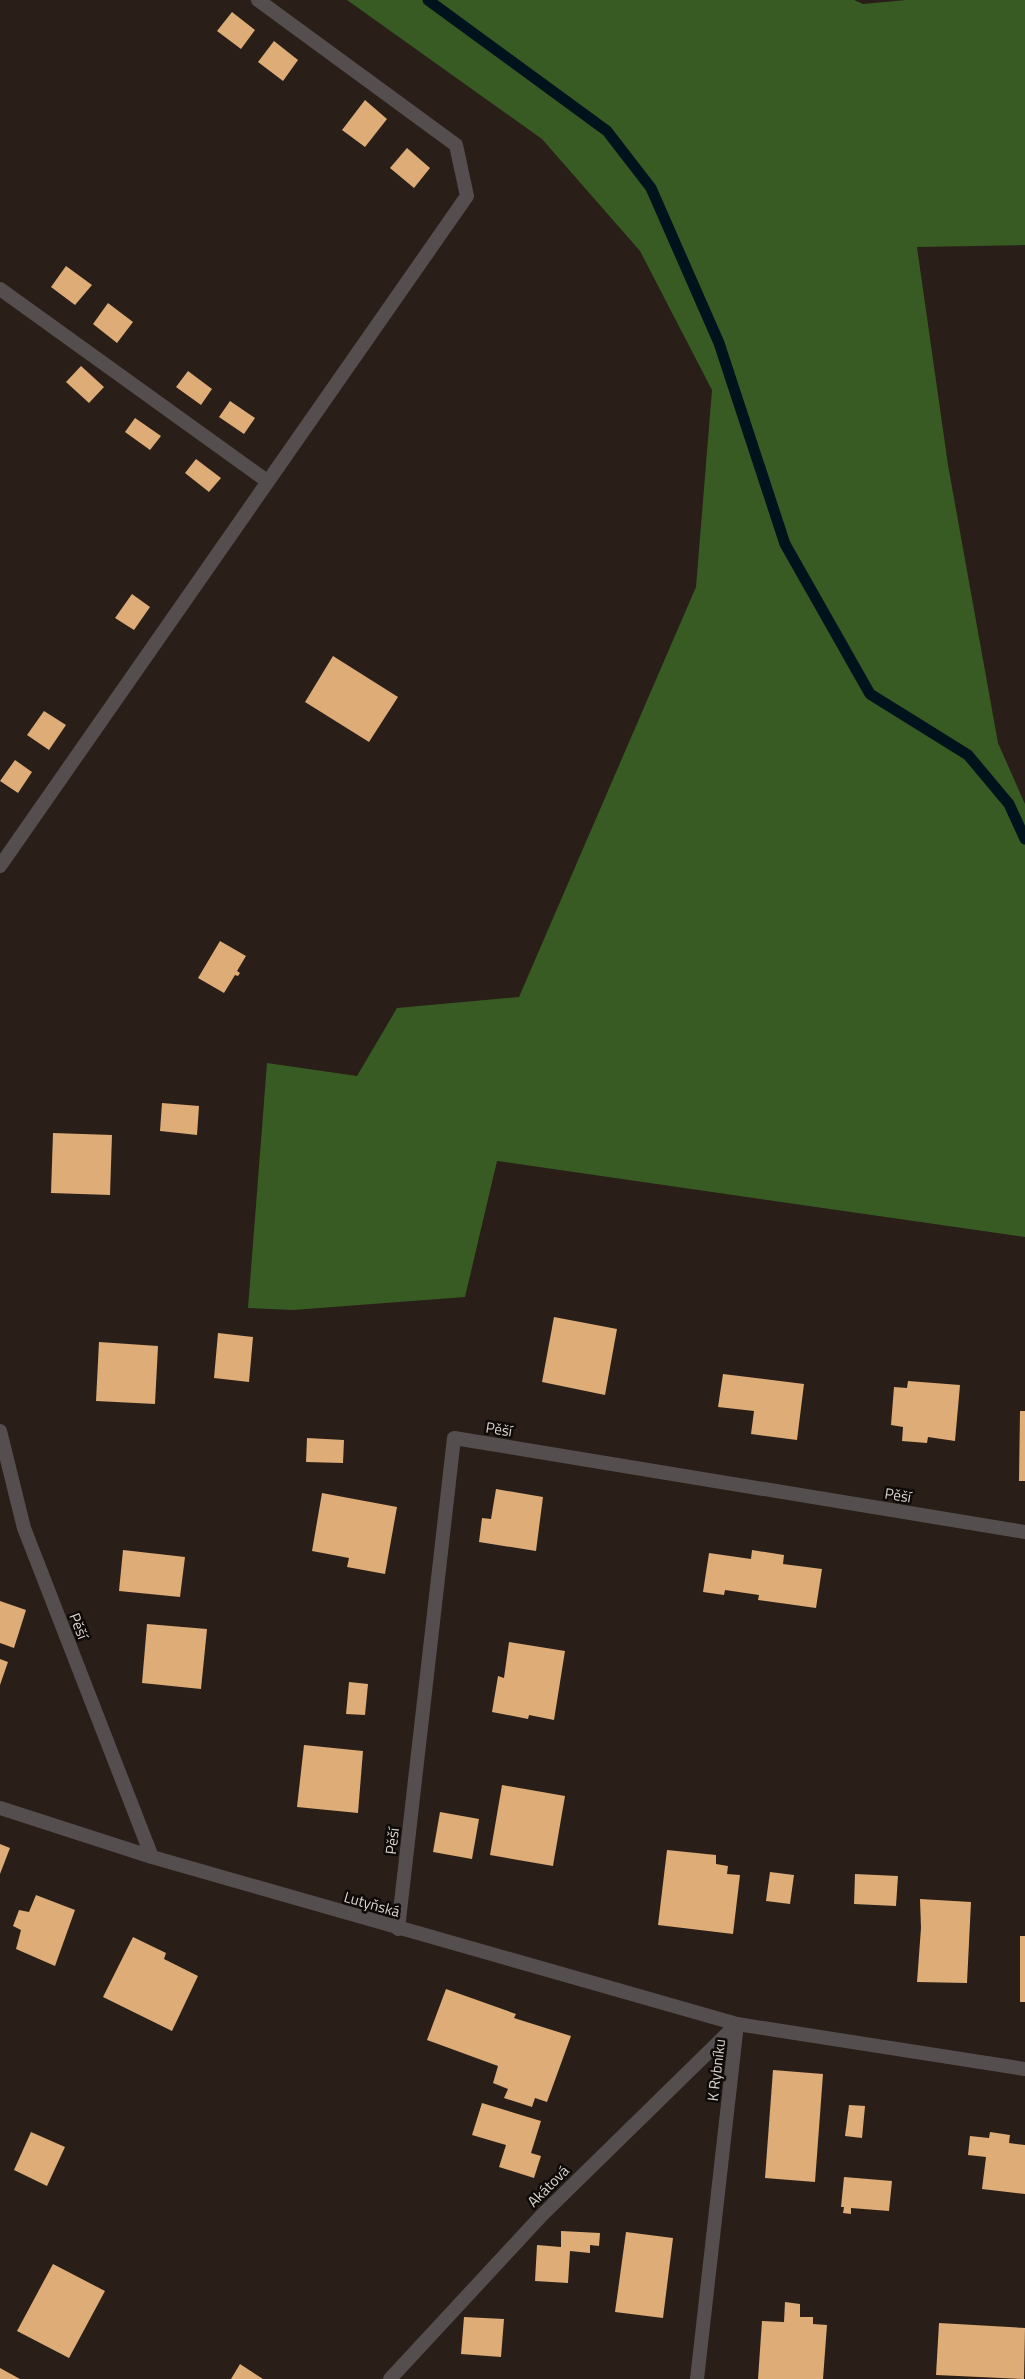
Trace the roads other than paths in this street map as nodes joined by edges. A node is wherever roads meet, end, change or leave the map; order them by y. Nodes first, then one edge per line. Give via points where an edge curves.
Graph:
1 (258, 0) edge
2 (0, 289) edge
3 (267, 480) junction
4 (0, 866) edge
5 (0, 1430) edge
6 (1025, 1532) edge
7 (0, 1808) edge
8 (152, 1857) junction
9 (398, 1928) junction
10 (738, 2024) junction
11 (1025, 2069) edge
12 (390, 2379) edge
13 (697, 2379) edge

1 - 3 street via 456,145 467,196
2 - 3 street
3 - 4 street
5 - 8 street, Pěší via 24,1528
6 - 9 street, Pěší via 454,1438
7 - 8 street, Lutyňská
8 - 9 street, Lutyňská
9 - 10 street, Lutyňská
10 - 11 street, K Rybníku
10 - 12 street, Akátová via 542,2215
10 - 13 street, K Rybníku

